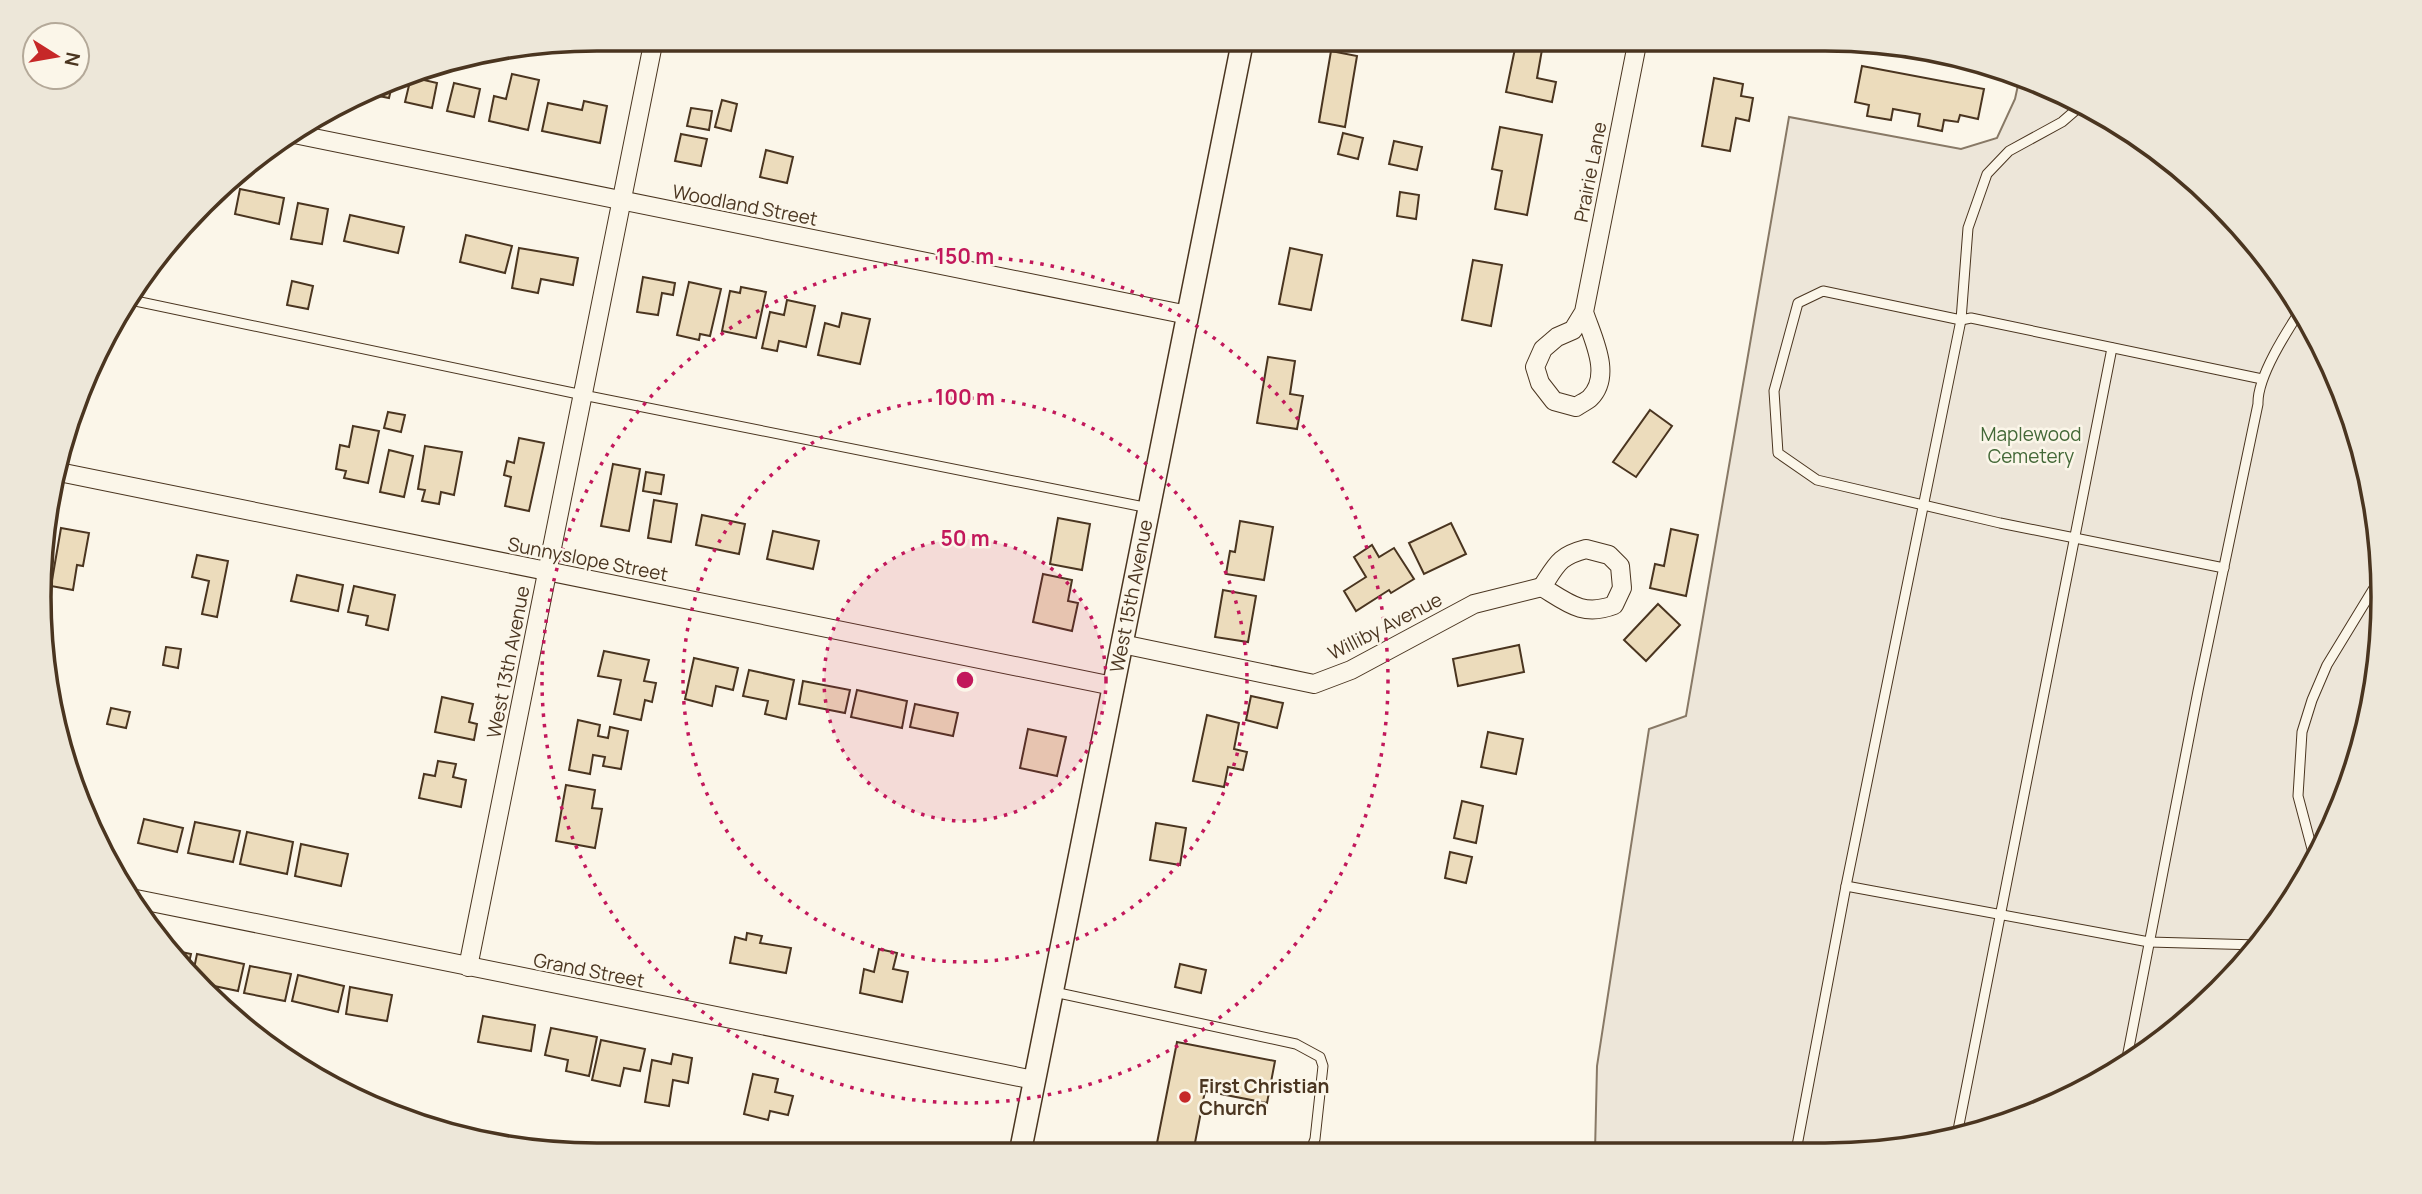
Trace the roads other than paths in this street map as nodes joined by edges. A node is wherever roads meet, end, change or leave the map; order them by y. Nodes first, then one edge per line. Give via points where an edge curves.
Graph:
1 (651, 51) edge
2 (1241, 51) edge
3 (1636, 51) edge
4 (2075, 111) edge
5 (305, 136) edge
6 (622, 201) junction
7 (138, 302) edge
8 (1584, 312) junction
9 (1188, 315) junction
10 (1961, 320) junction
11 (2296, 320) edge
12 (2112, 348) junction
13 (2262, 379) junction
14 (583, 395) junction
15 (65, 473) edge
16 (1923, 505) junction
17 (1149, 508) junction
18 (2074, 538) junction
19 (2224, 568) junction
20 (547, 572) junction
21 (1542, 587) dead end
22 (2371, 594) edge
23 (1122, 645) junction
24 (1113, 686) junction
25 (2311, 846) edge
26 (1846, 886) junction
27 (143, 901) edge
28 (2000, 914) junction
29 (2149, 942) junction
30 (2246, 945) edge
31 (468, 967) junction
32 (1052, 992) junction
33 (2128, 1051) edge
34 (1034, 1080) junction
35 (1959, 1127) edge
36 (1022, 1143) edge
37 (1313, 1143) edge
38 (1798, 1143) edge

1 - 6 street, West 13th Avenue
2 - 9 street, West 15th Avenue
3 - 8 street, Prairie Lane
4 - 10 lane via 2009,150 1987,174 1968,228
5 - 6 street, Woodland Street
6 - 9 street, Woodland Street
6 - 14 street, West 13th Avenue
7 - 14 lane
8 - 8 street via 1573,330 1543,349 1535,367 1554,401 1576,407 1591,397 1600,379 1601,362
9 - 17 street, West 15th Avenue
10 - 12 lane via 1970,318
10 - 16 lane
10 - 16 lane via 1823,291 1798,303 1774,391 1778,453 1816,480
11 - 13 lane
12 - 13 lane
12 - 18 lane
13 - 19 lane
14 - 17 lane
14 - 20 street, West 13th Avenue
15 - 20 street, Sunnyslope Street
16 - 18 lane
16 - 26 lane
17 - 23 street, West 15th Avenue
18 - 19 lane
18 - 28 lane
19 - 29 lane
20 - 24 street, Sunnyslope Street
20 - 31 street, West 13th Avenue
21 - 23 street, Williby Avenue via 1474,604 1350,670 1314,684
22 - 25 lane via 2327,665 2302,732 2298,796
23 - 24 street, West 15th Avenue
24 - 32 street, West 15th Avenue
26 - 28 lane
26 - 38 lane
27 - 31 street, Grand Street
28 - 29 lane
28 - 35 lane
29 - 30 lane
29 - 33 lane
31 - 34 street, Grand Street
32 - 34 street, West 15th Avenue
32 - 37 lane via 1296,1044 1320,1057 1323,1066
34 - 36 street, West 15th Avenue

